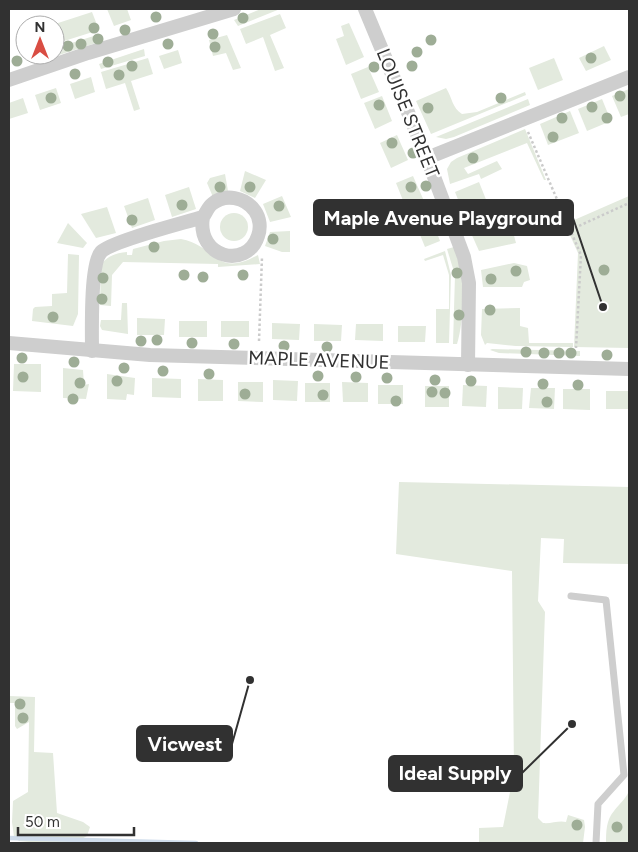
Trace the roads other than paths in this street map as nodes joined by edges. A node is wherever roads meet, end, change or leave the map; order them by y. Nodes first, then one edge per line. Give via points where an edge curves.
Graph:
1 (234, 9) edge
2 (365, 9) edge
3 (629, 77) edge
4 (9, 80) edge
5 (427, 158) junction
6 (203, 217) junction
7 (9, 343) edge
8 (92, 351) junction
9 (468, 365) junction
10 (629, 369) edge
11 (571, 596) dead end
12 (596, 843) edge

1 - 4 street
2 - 5 street, LOUISE STREET
3 - 5 street
5 - 9 street, LOUISE STREET via 464,257 469,283
6 - 6 street via 203,237 218,253 238,255 256,243 260,231 257,213 241,199 219,200
6 - 8 street via 114,244 101,252 95,266
7 - 8 street, MAPLE AVENUE
8 - 9 street, MAPLE AVENUE
9 - 10 street, MAPLE AVENUE
11 - 12 lane via 606,600 624,775 598,804

